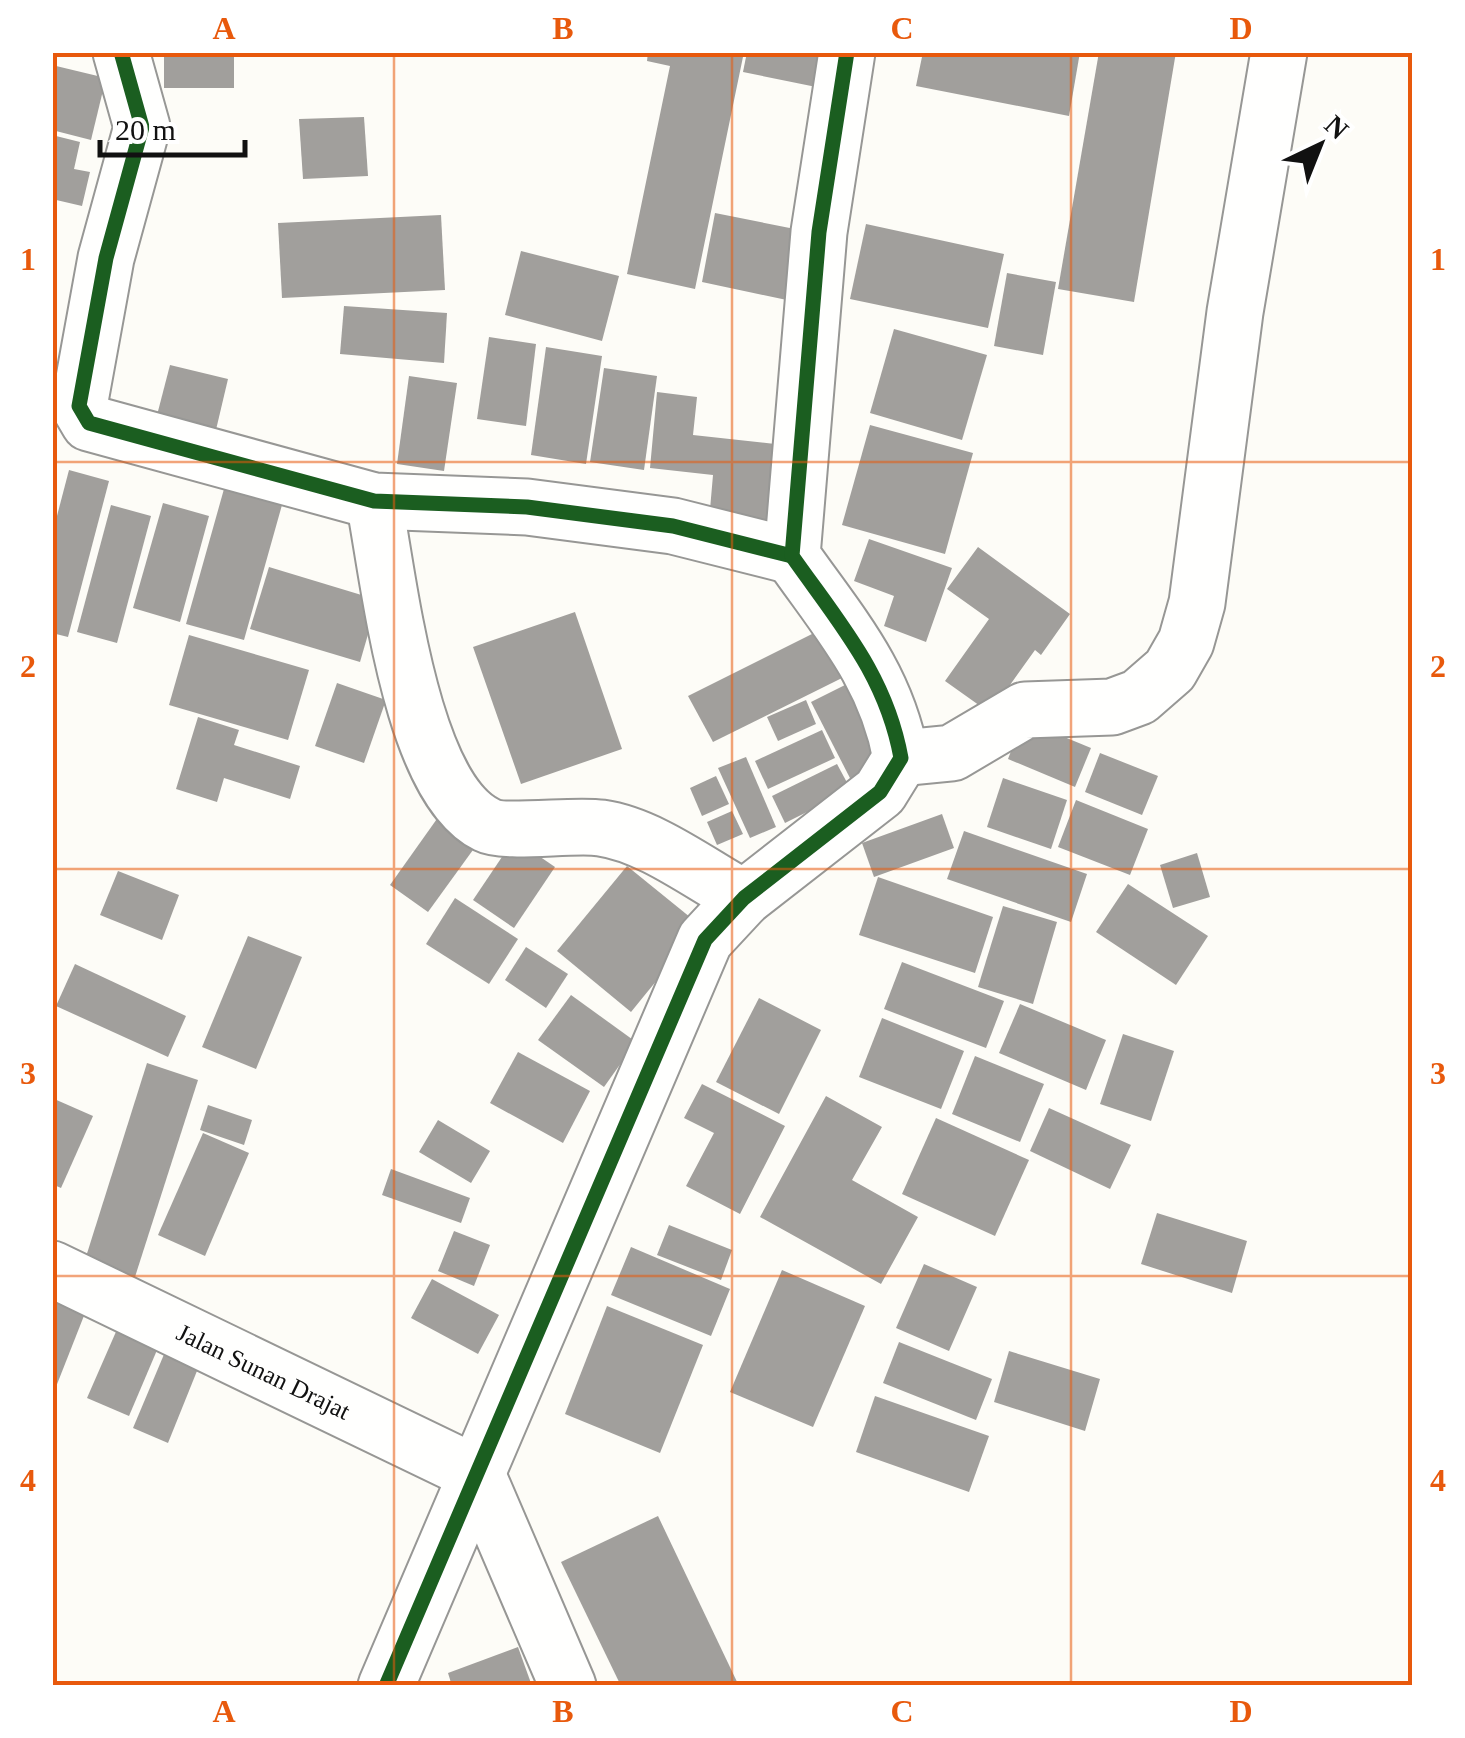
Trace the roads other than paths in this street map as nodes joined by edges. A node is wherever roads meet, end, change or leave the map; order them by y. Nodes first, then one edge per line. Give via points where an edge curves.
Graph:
1 (121, 52) edge
2 (847, 52) edge
3 (1279, 52) edge
4 (374, 501) junction
5 (792, 556) junction
6 (901, 758) junction
7 (744, 898) junction
8 (52, 1268) edge
9 (477, 1474) junction
10 (386, 1686) edge
11 (568, 1686) edge

1 - 4 street via 142,127 106,258 81,416 100,427
2 - 5 street via 819,232
3 - 6 street via 1235,312 1198,603 1186,642 1170,670 1139,697 1112,706 1024,710 952,754
4 - 5 street via 527,507 674,526
4 - 7 street via 416,712 452,793 472,815 490,828 627,833
5 - 6 street via 874,672 893,715
6 - 7 street via 880,792
7 - 9 street via 704,940 681,988
8 - 9 street, Jalan Sunan Drajat
9 - 10 street
9 - 11 street

